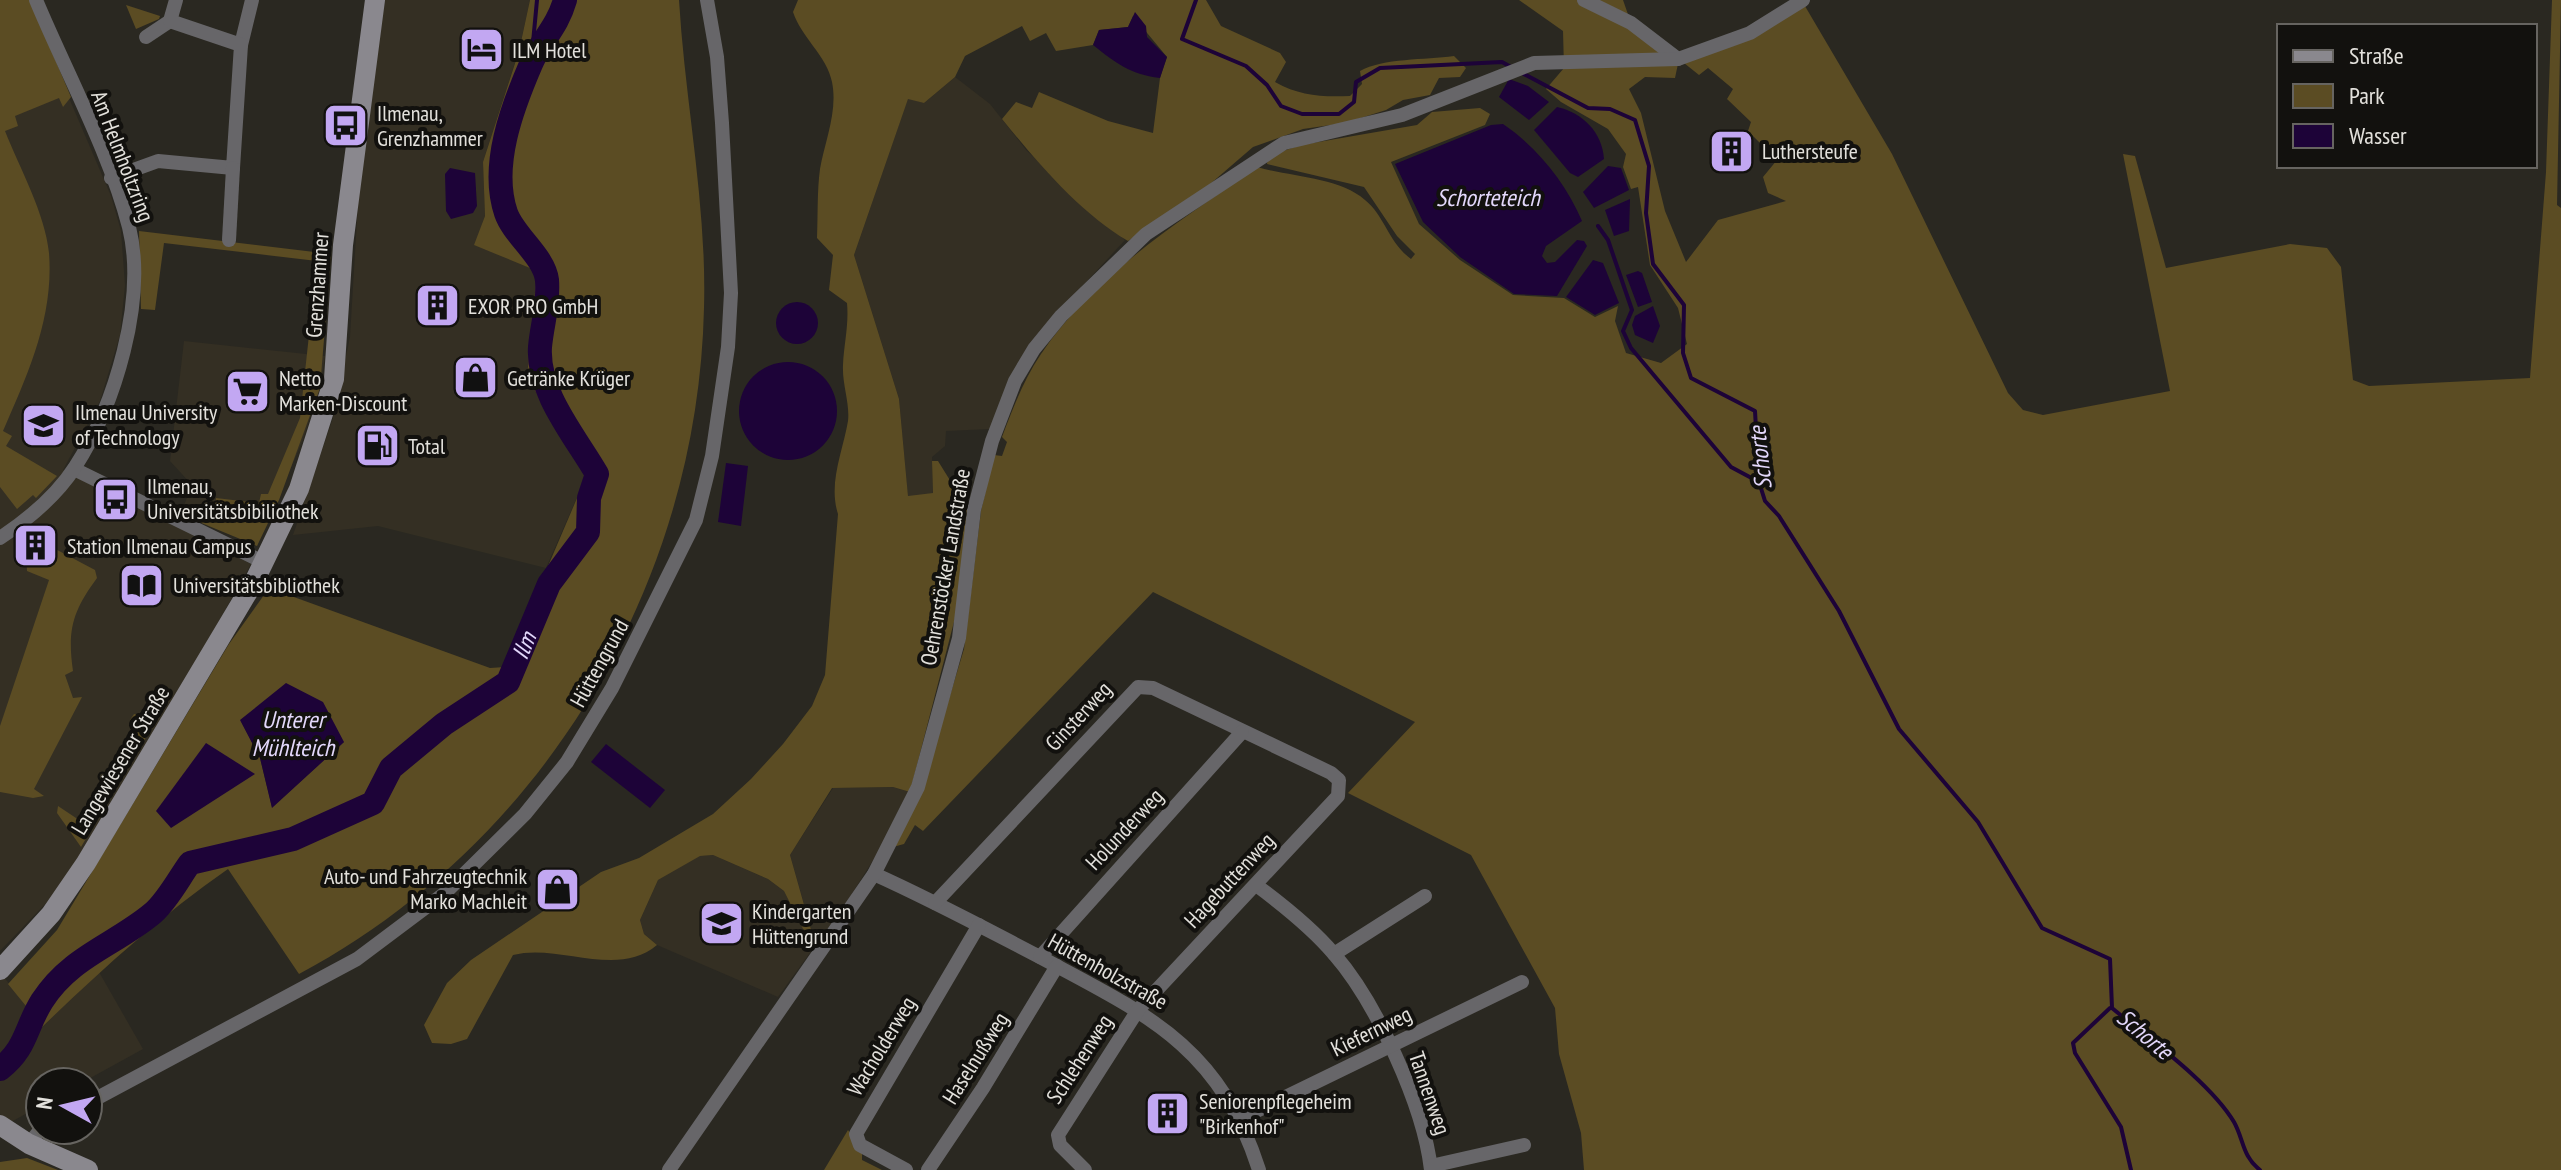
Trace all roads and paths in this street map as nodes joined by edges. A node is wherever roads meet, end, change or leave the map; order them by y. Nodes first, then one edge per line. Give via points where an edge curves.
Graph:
1 (36, 0) edge
2 (176, 0) edge
3 (252, 0) edge
4 (375, 0) edge
5 (707, 0) edge
6 (1584, 0) edge
7 (1803, 0) edge
8 (170, 21) junction
9 (146, 37) dead end
10 (241, 45) junction
11 (1678, 59) junction
12 (233, 168) junction
13 (111, 178) junction
14 (229, 240) dead end
15 (74, 469) junction
16 (0, 538) edge
17 (265, 563) junction
18 (1242, 732) junction
19 (1336, 776) joint
20 (874, 874) junction
21 (1256, 885) junction
22 (1425, 896) dead end
23 (935, 903) junction
24 (979, 925) junction
25 (1334, 954) junction
26 (1040, 957) junction
27 (1057, 966) junction
28 (0, 970) edge
29 (1522, 982) dead end
30 (1138, 1010) junction
31 (1391, 1047) junction
32 (104, 1094) edge
33 (1240, 1119) junction
34 (0, 1125) edge
35 (24, 1133) edge
36 (1524, 1145) dead end
37 (49, 1146) edge
38 (1431, 1168) edge
39 (88, 1170) edge
40 (669, 1170) edge
41 (906, 1170) edge
42 (928, 1170) edge
43 (1085, 1170) edge
44 (1259, 1170) edge

1 - 13 street, Am Helmholtzring
2 - 8 street
3 - 10 street
4 - 17 main road, Grenzhammer via 343,245 334,379 303,478
5 - 32 street, Hüttengrund via 722,123 731,293 728,347 712,456 696,520 612,688 567,762 525,814 445,893 357,959
6 - 11 street via 1631,23
7 - 11 street, Oehrenstöcker Landstraße via 1750,33
8 - 9 street
8 - 10 street
10 - 12 street
11 - 20 street, Oehrenstöcker Landstraße via 1534,63 1402,115 1284,143 1146,234 1061,316 1015,381 982,475 959,638 918,787
12 - 13 street via 158,161
12 - 14 street
13 - 15 street, Am Helmholtzring via 129,229 130,316 108,402
15 - 16 street, Am Helmholtzring via 35,511
15 - 17 street
17 - 28 main road, Langewiesener Straße via 86,863 42,925
18 - 19 street, Ginsterweg
18 - 23 street, Ginsterweg via 1153,688 1138,687
18 - 26 street, Holunderweg
19 - 21 street, Hagebuttenweg via 1341,785 1338,796
20 - 23 street, Hüttenholzstraße
20 - 40 street, Oehrenstöcker Landstraße
21 - 25 street, Tannenweg
21 - 30 street, Hagebuttenweg
22 - 25 street
23 - 24 street, Hüttenholzstraße
24 - 26 street, Hüttenholzstraße
24 - 41 street, Wacholderweg via 856,1134 860,1145
25 - 31 street, Tannenweg
26 - 27 street, Hüttenholzstraße
27 - 30 street, Hüttenholzstraße
27 - 42 street, Haselnußweg
29 - 31 street, Kiefernweg
30 - 33 street, Hüttenholzstraße via 1198,1058
30 - 43 street, Schlehenweg via 1059,1131 1060,1145
31 - 33 street, Kiefernweg
31 - 38 street, Tannenweg
33 - 44 street, Hüttenholzstraße
34 - 35 main road
36 - 38 street, Tannenweg
37 - 39 main road

